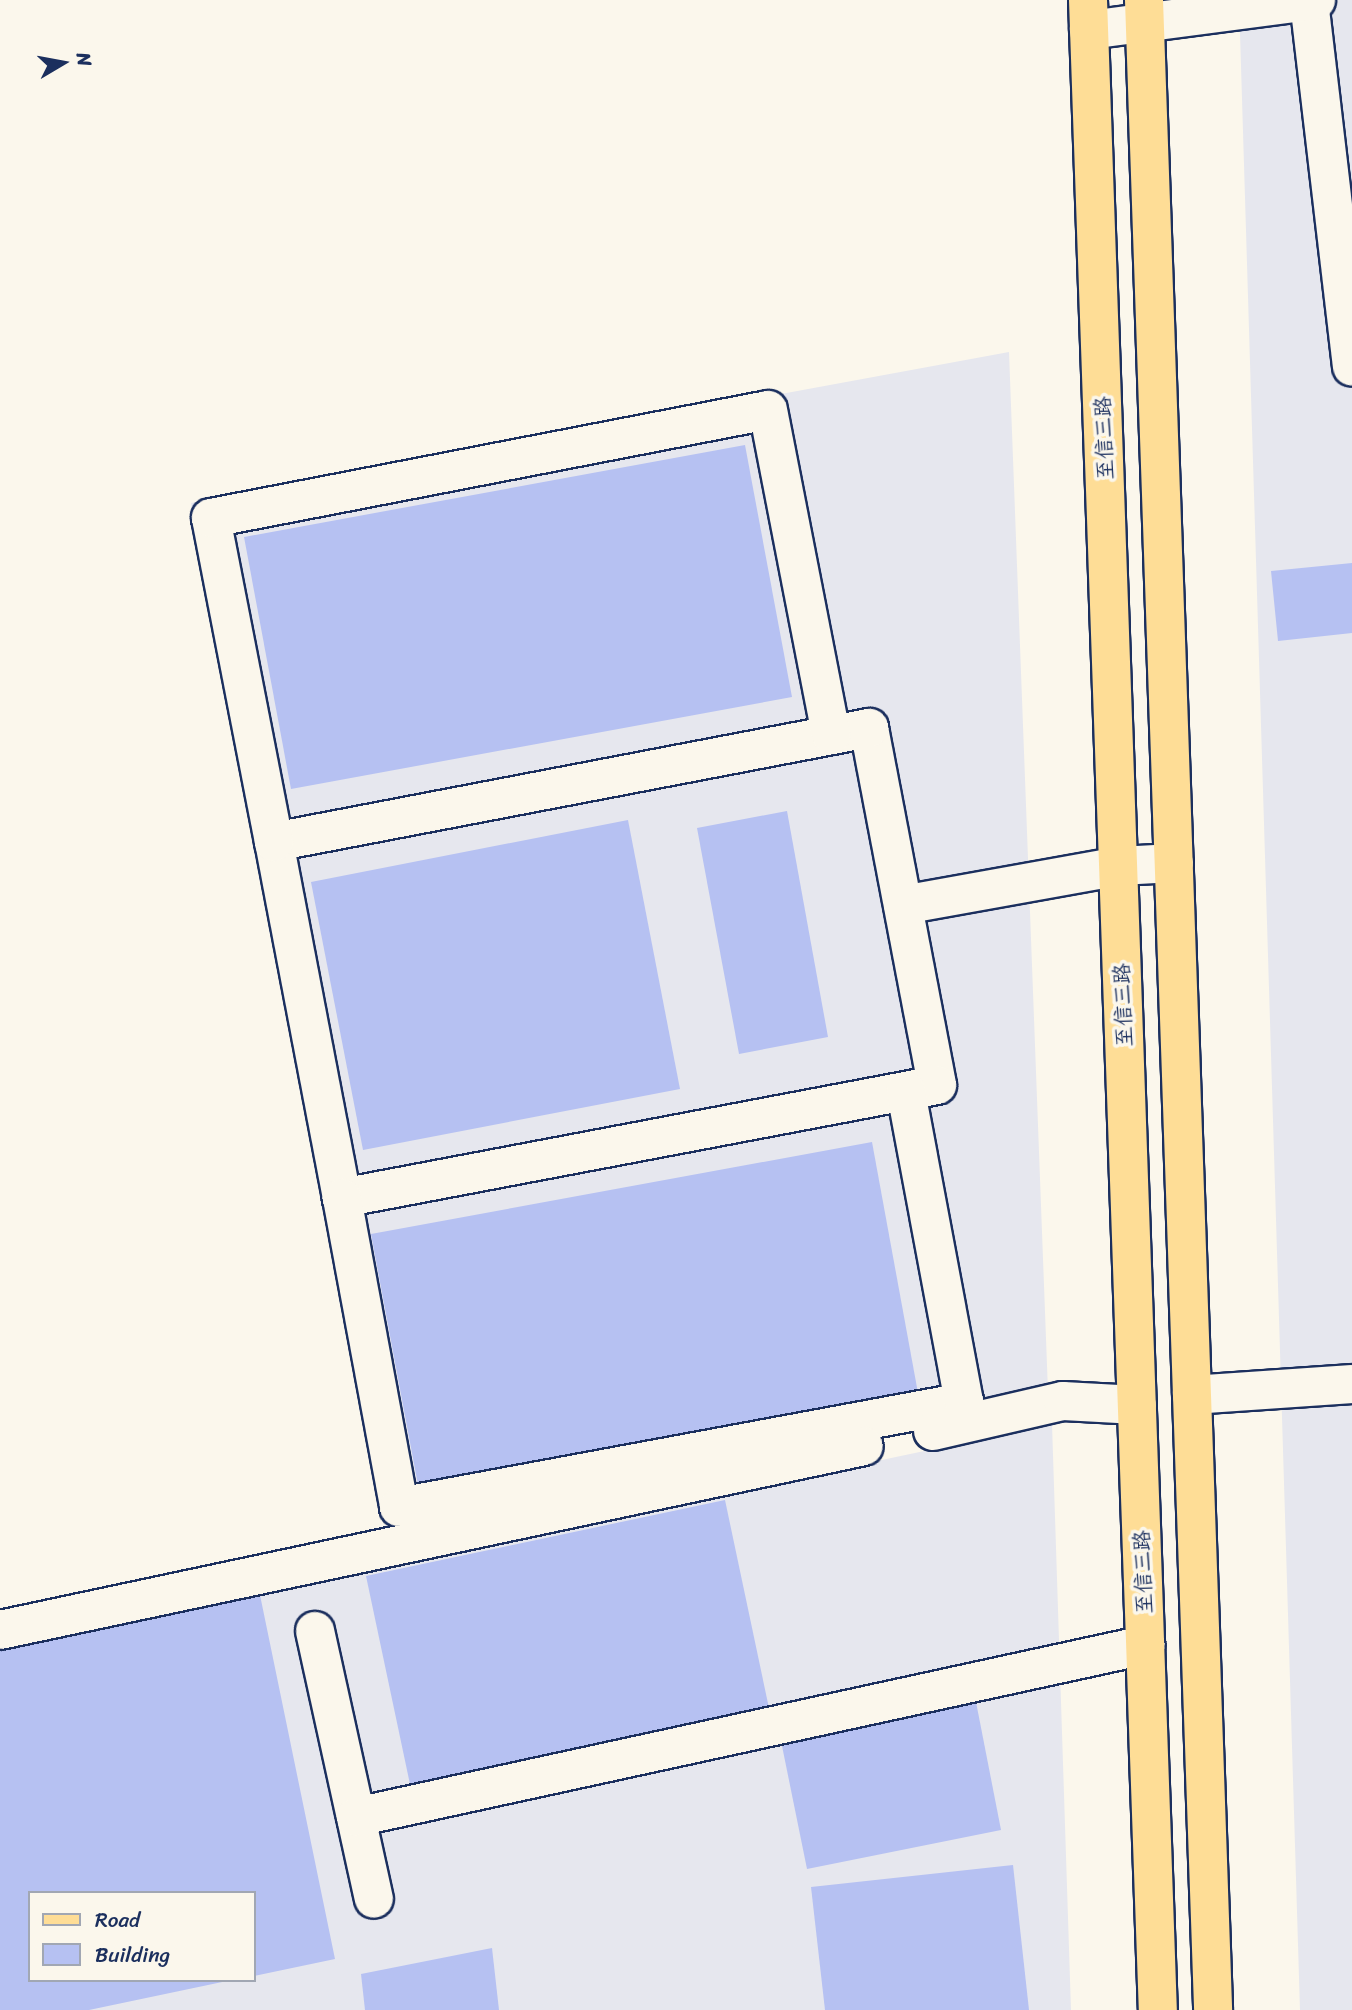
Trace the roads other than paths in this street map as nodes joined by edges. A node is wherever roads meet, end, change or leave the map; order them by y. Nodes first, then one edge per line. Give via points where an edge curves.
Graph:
1 (1316, 0) edge
2 (1309, 1) edge
3 (1145, 12) edge
4 (1089, 15) edge
5 (1352, 366) edge
6 (831, 735) junction
7 (274, 842) junction
8 (1174, 863) junction
9 (1119, 866) junction
10 (903, 905) junction
11 (906, 1091) junction
12 (342, 1198) junction
13 (1352, 1384) edge
14 (1192, 1395) junction
15 (1137, 1405) junction
16 (0, 1630) edge
17 (315, 1631) dead end
18 (1145, 1645) junction
19 (356, 1817) junction
20 (374, 1899) dead end
21 (1158, 2010) edge
22 (1213, 2010) edge

1 - 2 street
2 - 3 street
2 - 5 street
3 - 4 street
3 - 8 main road
4 - 9 main road, 至信三路
6 - 7 street
6 - 7 street via 768,410 211,518
6 - 10 street via 869,728
7 - 12 street
8 - 9 street
8 - 14 main road
9 - 10 street
9 - 15 main road, 至信三路
10 - 11 street via 937,1085
11 - 12 street
11 - 12 street via 964,1402 399,1507
13 - 14 street
14 - 22 main road
15 - 16 street via 1063,1401
15 - 18 main road, 至信三路
17 - 19 street
18 - 19 street
18 - 21 main road, 至信三路
19 - 20 street

